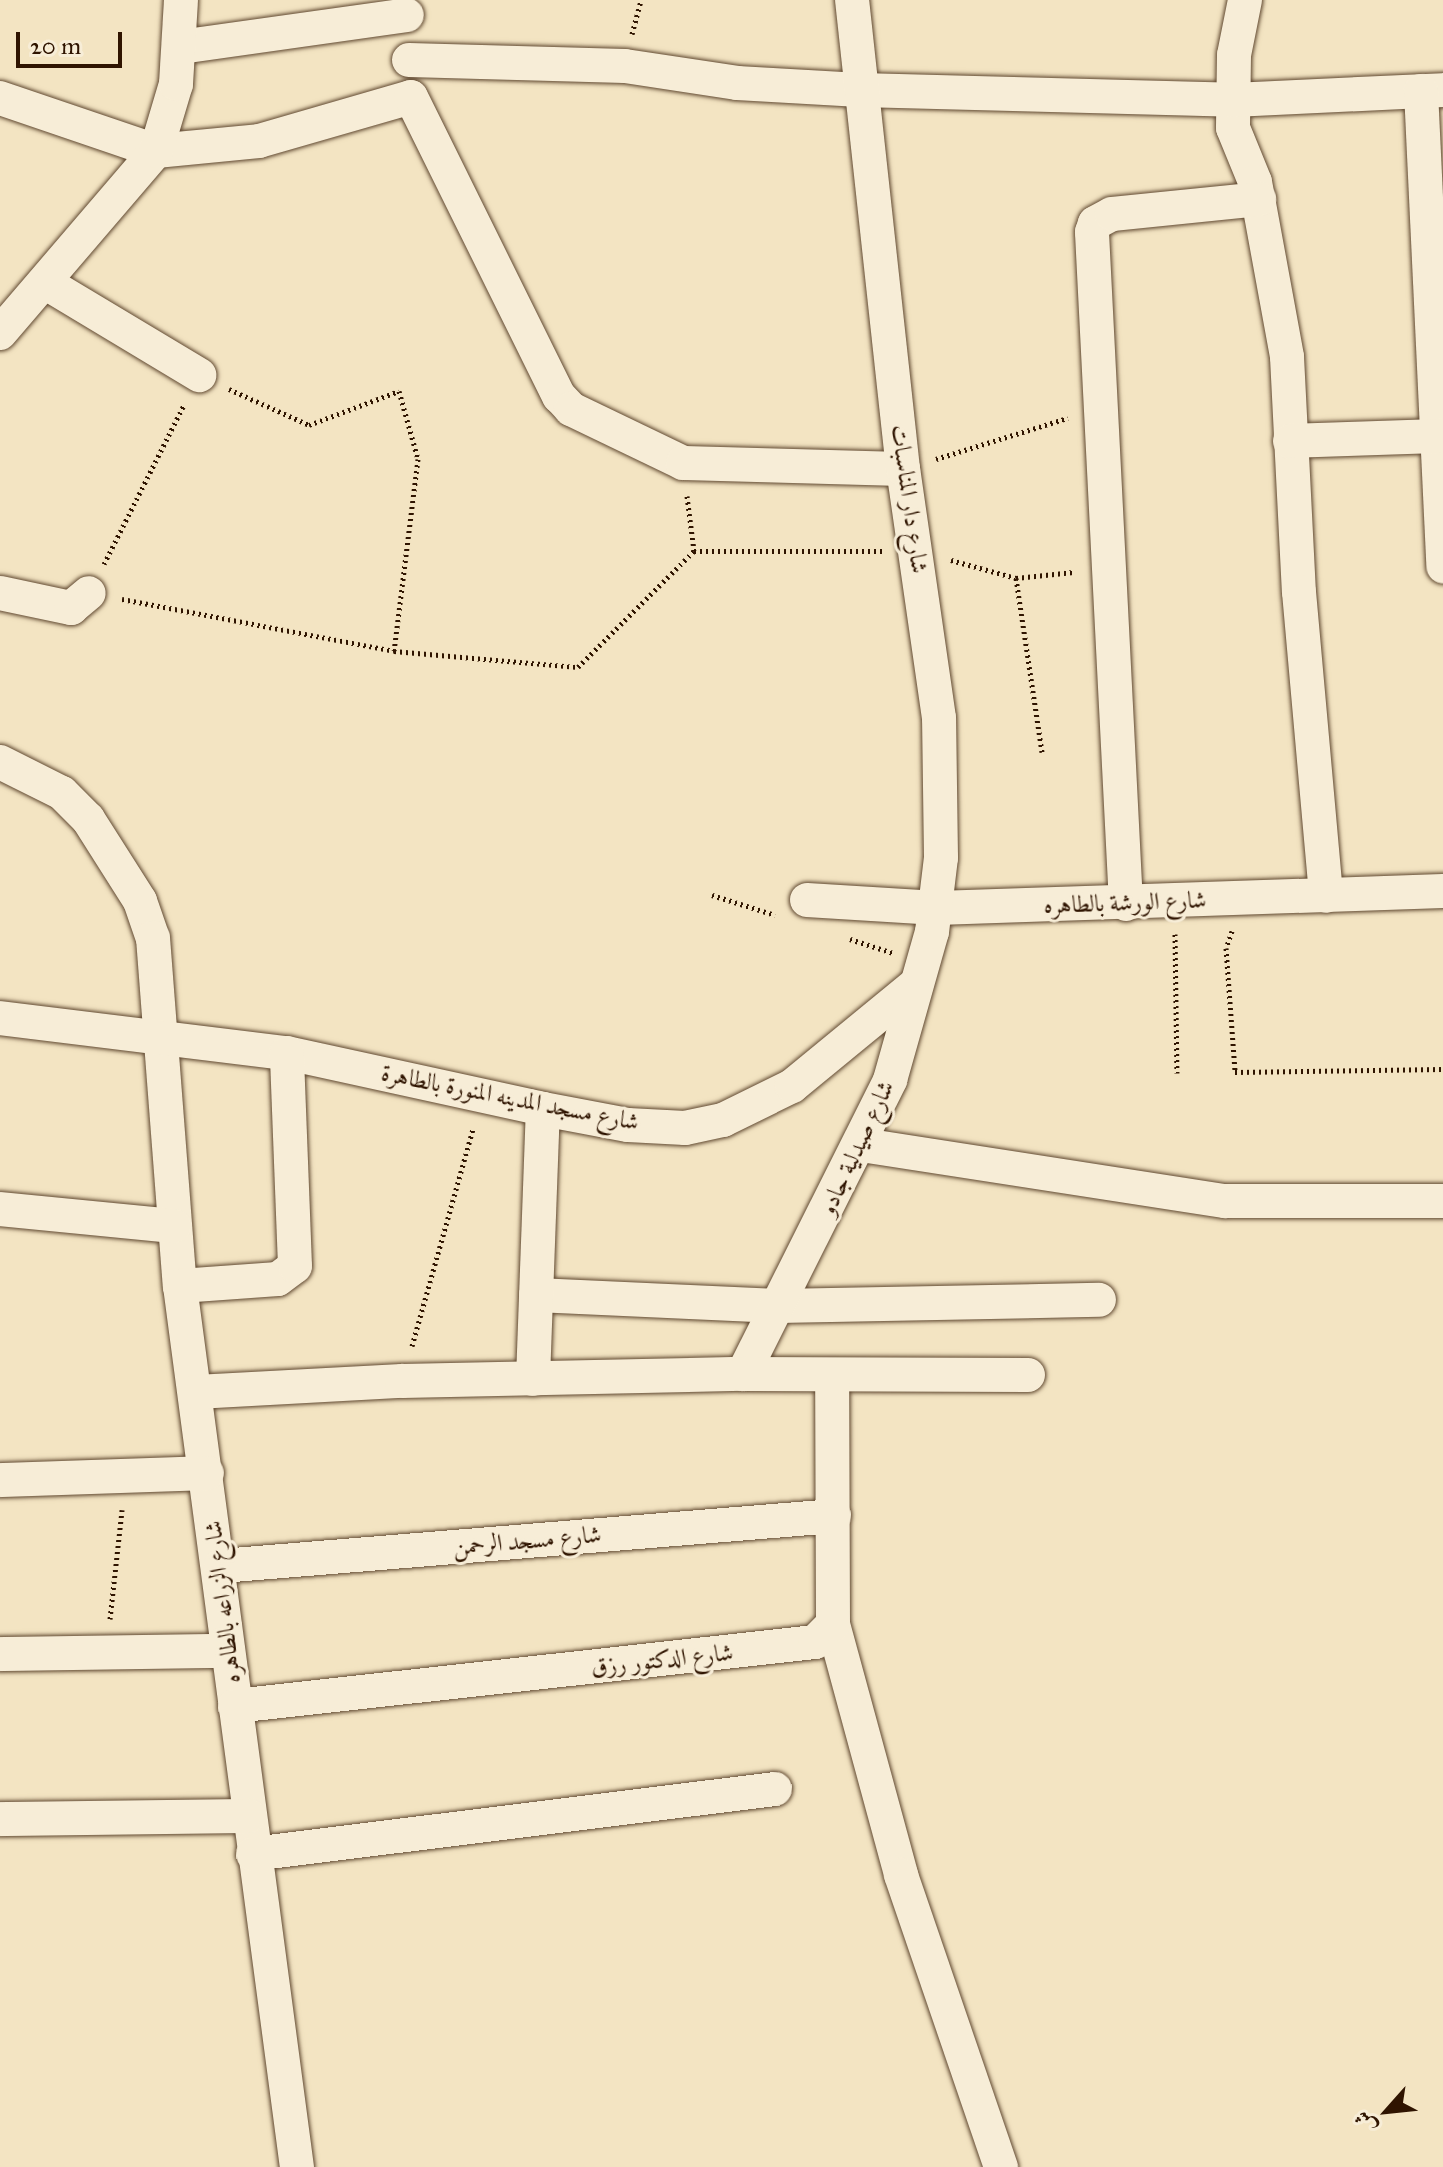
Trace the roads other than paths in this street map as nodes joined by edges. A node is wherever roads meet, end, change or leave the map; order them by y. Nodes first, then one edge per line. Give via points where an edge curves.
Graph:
1 (181, 0) edge
2 (852, 0) edge
3 (1245, 0) edge
4 (407, 8) edge
5 (180, 47) junction
6 (409, 60) junction
7 (860, 90) junction
8 (1432, 90) edge
9 (411, 97) junction
10 (0, 98) edge
11 (1233, 100) junction
12 (156, 151) junction
13 (1259, 199) junction
14 (46, 283) junction
15 (5, 318) edge
16 (199, 375) road end
17 (1440, 437) edge
18 (1290, 441) junction
19 (903, 469) junction
20 (1443, 566) edge
21 (0, 593) edge
22 (89, 593) road end
23 (0, 762) edge
24 (1443, 891) edge
25 (1326, 896) junction
26 (807, 900) dead end
27 (1126, 904) junction
28 (937, 908) junction
29 (916, 984) junction
30 (0, 1018) edge
31 (157, 1036) junction
32 (287, 1053) junction
33 (543, 1109) junction
34 (862, 1145) junction
35 (1443, 1201) edge
36 (0, 1209) edge
37 (174, 1226) junction
38 (180, 1286) junction
39 (536, 1295) junction
40 (1099, 1300) dead end
41 (778, 1306) junction
42 (743, 1374) junction
43 (1028, 1375) dead end
44 (832, 1376) junction
45 (533, 1379) junction
46 (196, 1392) junction
47 (207, 1473) junction
48 (0, 1480) edge
49 (834, 1516) junction
50 (221, 1566) junction
51 (833, 1624) junction
52 (228, 1651) junction
53 (0, 1654) edge
54 (235, 1706) junction
55 (775, 1789) dead end
56 (249, 1816) junction
57 (0, 1819) edge
58 (253, 1854) junction
59 (297, 2167) edge
60 (1001, 2167) edge

1 - 5 street
2 - 7 street, شارع دار المناسبات
3 - 11 street via 1234,55
4 - 5 street
4 - 6 street
5 - 12 street via 176,84
6 - 7 street via 625,66 737,83
6 - 9 street
7 - 11 street
7 - 19 street, شارع دار المناسبات
8 - 11 street
8 - 17 street
9 - 12 street via 259,141
9 - 19 street via 559,396 594,423 683,463
10 - 12 street
11 - 13 street via 1233,128
12 - 14 street
13 - 18 street via 1287,357
13 - 27 street via 1112,214 1095,223
14 - 15 street
14 - 16 street
17 - 18 street
17 - 20 street
18 - 25 street
19 - 28 street, شارع دار المناسبات via 939,718
21 - 22 street via 71,608
23 - 31 street, شارع الزراعه بالطاهره via 62,793 121,866 153,938 159,985
24 - 25 street, شارع الورشة بالطاهره
25 - 27 street, شارع الورشة بالطاهره
26 - 28 street, شارع الورشة بالطاهره
27 - 28 street, شارع الورشة بالطاهره
28 - 29 street, شارع صيدلية جادو
29 - 33 street, شارع مسجد المدينه المنورة بالطاهرة via 792,1086 723,1120 685,1128 628,1125
29 - 34 street, شارع صيدلية جادو via 890,1080
30 - 31 street, شارع مسجد المدينه المنورة بالطاهرة
31 - 32 street, شارع مسجد المدينه المنورة بالطاهرة
31 - 37 street, شارع الزراعه بالطاهره
32 - 33 street, شارع مسجد المدينه المنورة بالطاهرة
32 - 38 street via 295,1266 278,1279
33 - 39 street
34 - 35 street via 1225,1201
34 - 41 street, شارع صيدلية جادو
36 - 37 street
37 - 38 street, شارع الزراعه بالطاهره
38 - 46 street, شارع الزراعه بالطاهره
39 - 41 street
39 - 45 street
40 - 41 street
41 - 42 street, شارع صيدلية جادو
42 - 44 street
42 - 45 street
43 - 44 street
44 - 49 street
45 - 46 street
46 - 47 street, شارع الزراعه بالطاهره
47 - 48 street
47 - 50 street, شارع الزراعه بالطاهره
49 - 50 street, شارع مسجد الرحمن
49 - 51 street
50 - 52 street, شارع الزراعه بالطاهره
51 - 54 street, شارع الدكتور رزق via 828,1635 805,1645
51 - 60 street via 901,1875
52 - 53 street
52 - 54 street, شارع الزراعه بالطاهره
54 - 56 street, شارع الزراعه بالطاهره
55 - 58 street
56 - 57 street
56 - 58 street, شارع الزراعه بالطاهره
58 - 59 street, شارع الزراعه بالطاهره

